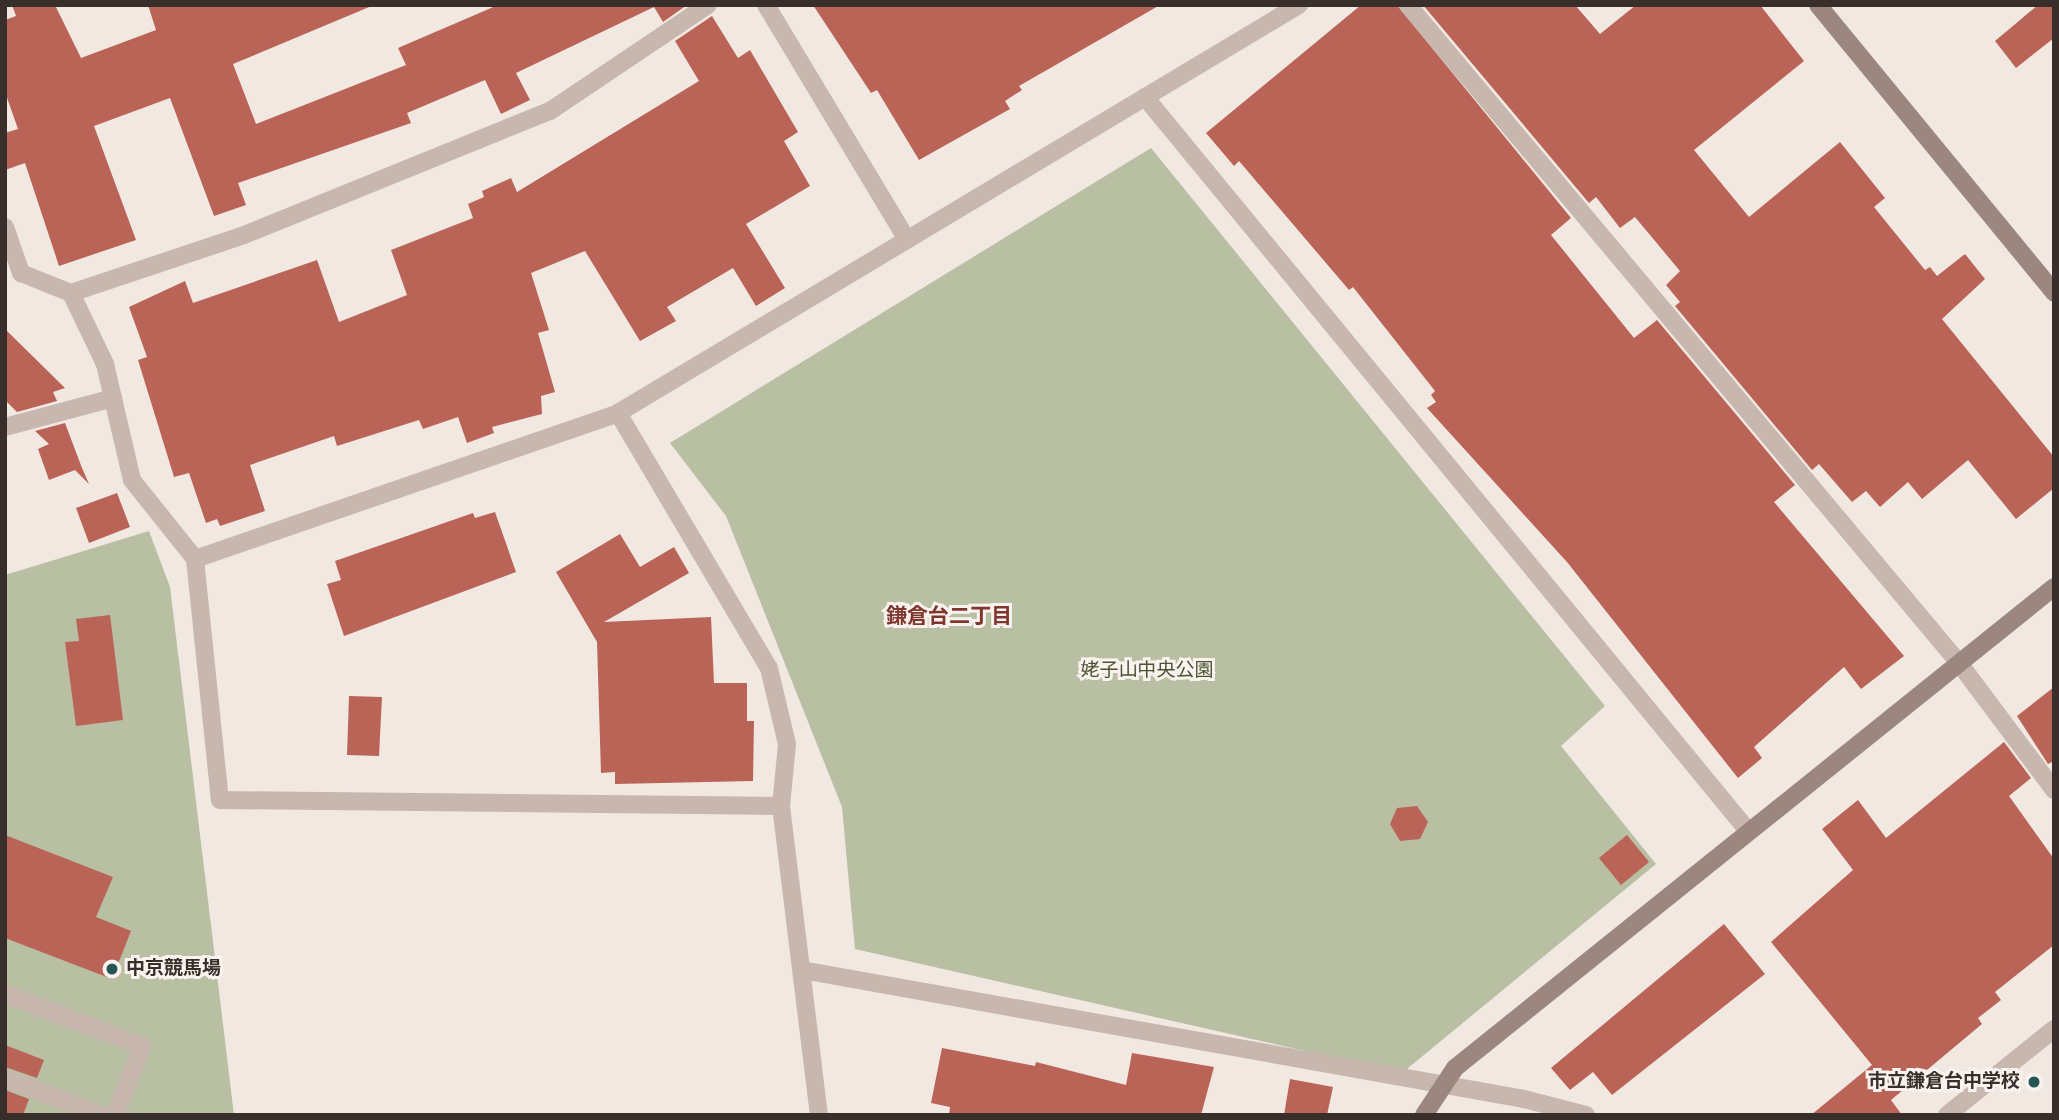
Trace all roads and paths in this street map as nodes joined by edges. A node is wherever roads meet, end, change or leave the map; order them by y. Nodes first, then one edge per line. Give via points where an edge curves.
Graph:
1 (708, 5) edge
2 (766, 5) edge
3 (1299, 5) edge
4 (1408, 5) edge
5 (1818, 5) edge
6 (1145, 97) junction
7 (5, 227) edge
8 (907, 240) junction
9 (2054, 292) edge
10 (71, 293) junction
11 (113, 398) junction
12 (618, 413) junction
13 (5, 427) edge
14 (195, 559) junction
15 (2054, 587) edge
16 (1959, 663) junction
17 (2054, 790) edge
18 (781, 806) junction
19 (1748, 832) junction
20 (802, 970) junction
21 (5, 994) edge
22 (2054, 1029) edge
23 (5, 1078) edge
24 (1440, 1084) junction
25 (101, 1115) edge
26 (115, 1115) edge
27 (819, 1115) edge
28 (1424, 1115) edge
29 (1586, 1115) edge
30 (1947, 1115) edge

1 - 10 street via 550,111 244,235
2 - 8 street
3 - 6 street
4 - 16 street
5 - 9 street
6 - 8 street
6 - 19 street
7 - 10 street via 21,273
8 - 12 street
10 - 11 street via 105,364
11 - 13 street
11 - 14 street via 132,480
12 - 14 street
12 - 18 street via 769,668 787,744
14 - 18 street via 220,800
15 - 16 street
16 - 17 street
16 - 19 street
18 - 20 street
19 - 24 street
20 - 24 street
20 - 27 street
21 - 26 street via 142,1046
22 - 30 street
23 - 25 street
24 - 28 street
24 - 29 street

